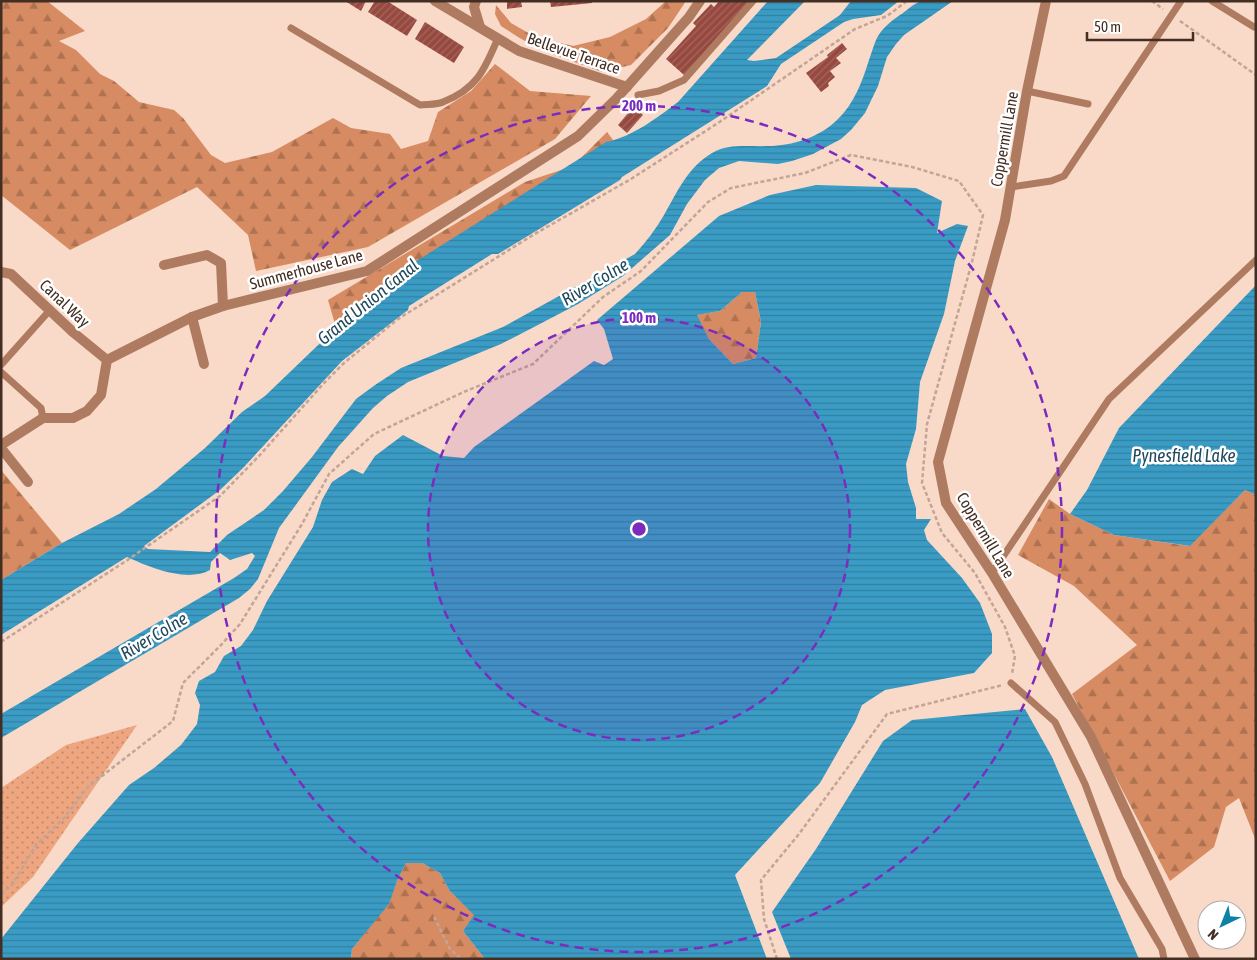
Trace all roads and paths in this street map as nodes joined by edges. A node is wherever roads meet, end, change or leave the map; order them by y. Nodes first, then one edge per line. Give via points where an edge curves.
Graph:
1 (435, 1) edge
2 (476, 1) edge
3 (700, 1) edge
4 (753, 1) edge
5 (907, 1) edge
6 (1046, 1) edge
7 (1152, 1) edge
8 (1181, 1) edge
9 (1212, 1) edge
10 (1171, 15) junction
11 (480, 27) junction
12 (291, 28) dead end
13 (1254, 28) dead end
14 (498, 38) junction
15 (1256, 75) edge
16 (627, 87) junction
17 (1027, 91) junction
18 (638, 95) dead end
19 (1088, 104) dead end
20 (1011, 188) junction
21 (1256, 260) edge
22 (164, 265) dead end
23 (1, 272) edge
24 (223, 306) junction
25 (50, 310) junction
26 (192, 317) junction
27 (107, 360) junction
28 (204, 364) dead end
29 (1, 365) edge
30 (1, 372) edge
31 (43, 418) junction
32 (1, 447) edge
33 (28, 482) dead end
34 (992, 573) junction
35 (1, 642) edge
36 (1011, 684) junction
37 (1, 894) edge
38 (434, 917) dead end
39 (461, 959) edge
40 (777, 959) edge
41 (1164, 959) edge
42 (1196, 959) edge

1 - 11 street, Bellevue Terrace
2 - 11 street via 474,7
3 - 16 street, Summerhouse Lane
4 - 18 lane via 684,80 659,92
5 - 35 path via 887,16 855,29 638,174 398,319 337,370 220,496
6 - 17 street, Coppermill Lane
7 - 10 path
8 - 10 lane
9 - 13 lane
10 - 15 path
10 - 20 lane via 1064,176
11 - 14 street, Bellevue Terrace
12 - 14 lane via 420,105 442,103 470,87 484,70
14 - 16 street, Bellevue Terrace via 518,51
16 - 24 street, Summerhouse Lane via 578,136 367,271
17 - 19 lane
17 - 20 street, Coppermill Lane
20 - 34 street, Coppermill Lane via 938,462 946,503
21 - 34 lane via 1109,399
22 - 24 street via 207,255 221,263
23 - 25 street, Canal Way via 11,274
24 - 26 street, Summerhouse Lane
25 - 27 street, Canal Way
25 - 29 lane
26 - 27 street, Summerhouse Lane
26 - 28 street
27 - 31 street via 101,394 87,411 74,418
30 - 31 lane via 41,408
31 - 32 street
32 - 33 street
34 - 42 street, Coppermill Lane via 1091,737
36 - 37 path via 1015,656 1005,627 975,574 942,532 922,483 927,424 983,215 959,181 912,167 850,155 805,173 731,188 708,202 641,271 603,297 533,364 374,434 329,474 240,624 183,683 173,721 89,786 64,818 36,845 12,885
36 - 40 path via 888,714 761,880 764,919
36 - 41 lane via 1055,722 1085,784 1120,878 1162,949
38 - 39 path via 450,949

